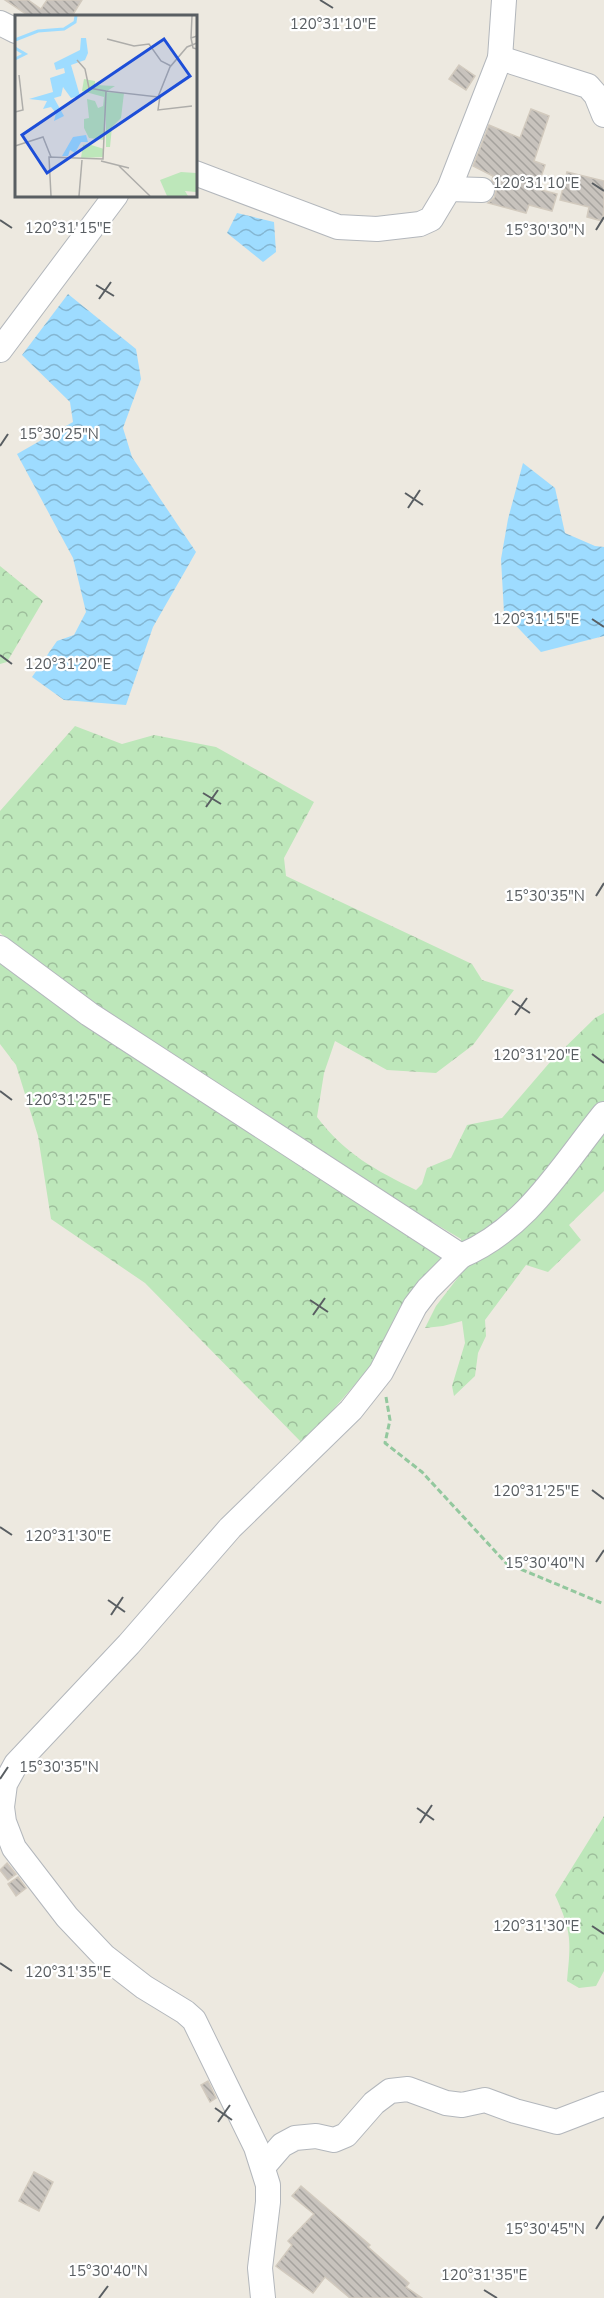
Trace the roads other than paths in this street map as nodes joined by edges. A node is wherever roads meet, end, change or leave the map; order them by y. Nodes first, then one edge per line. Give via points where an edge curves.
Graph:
1 (504, 0) edge
2 (0, 22) edge
3 (15, 30) edge
4 (500, 58) junction
5 (604, 115) edge
6 (196, 173) edge
7 (449, 189) junction
8 (482, 190) dead end
9 (115, 196) edge
10 (0, 350) edge
11 (0, 948) edge
12 (604, 1114) edge
13 (461, 1256) junction
14 (2, 1822) edge
15 (604, 2104) edge
16 (263, 2167) junction
17 (263, 2298) edge

1 - 4 street
2 - 3 street
4 - 5 street via 588,86
4 - 7 street
6 - 7 street via 352,230 420,224 431,219
7 - 8 street
9 - 10 street
11 - 13 street via 89,1014
12 - 13 street via 520,1218 493,1240
13 - 14 street via 415,1306 381,1372 351,1410 230,1528 129,1644 16,1764 3,1795
14 - 16 street via 27,1866 86,1938 123,1972 194,2020
15 - 16 street via 557,2122 485,2100 462,2105 408,2089 390,2091 346,2135 334,2140 316,2136 295,2138 282,2145
16 - 17 street via 268,2202 260,2268

